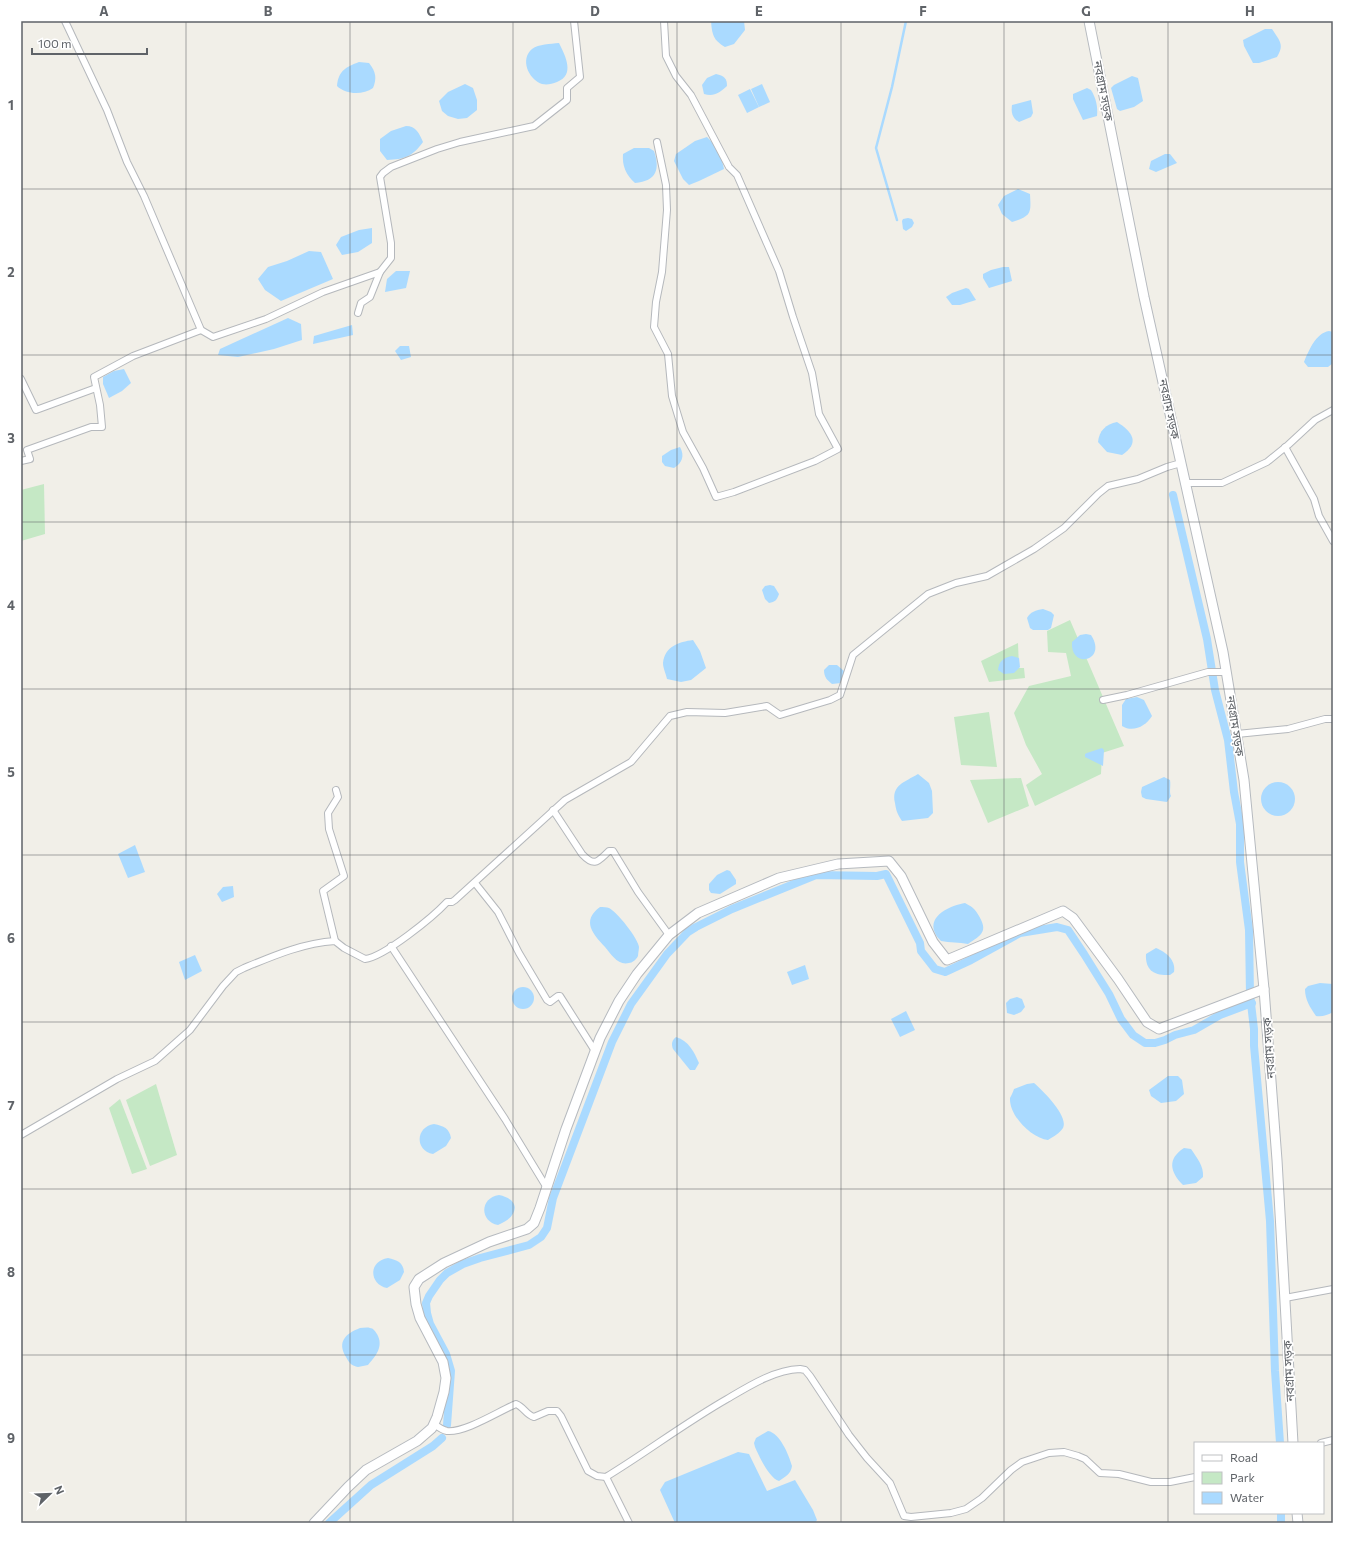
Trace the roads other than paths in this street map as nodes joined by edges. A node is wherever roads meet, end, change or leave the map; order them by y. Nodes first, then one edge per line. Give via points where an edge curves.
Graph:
1 (65, 21) edge
2 (574, 21) edge
3 (664, 21) edge
4 (1089, 21) edge
5 (657, 142) dead end
6 (380, 272) junction
7 (358, 313) dead end
8 (201, 330) junction
9 (21, 379) edge
10 (96, 388) junction
11 (1333, 410) edge
12 (1286, 447) junction
13 (21, 461) edge
14 (1181, 463) junction
15 (1185, 483) junction
16 (1333, 542) edge
17 (1223, 672) junction
18 (1103, 700) dead end
19 (1333, 719) edge
20 (1237, 734) junction
21 (336, 790) dead end
22 (554, 810) junction
23 (475, 883) junction
24 (669, 935) junction
25 (335, 941) junction
26 (391, 946) junction
27 (1261, 990) junction
28 (595, 1051) junction
29 (21, 1134) edge
30 (547, 1188) junction
31 (1333, 1289) edge
32 (1285, 1298) junction
33 (434, 1424) junction
34 (1293, 1442) edge
35 (606, 1477) junction
36 (1194, 1477) edge
37 (314, 1523) edge
38 (629, 1523) edge

1 - 8 street via 107,110 127,162
2 - 6 street via 580,77 567,88 567,100 551,114 534,126 460,142 383,173 380,178 391,258
3 - 5 street via 666,56 676,76 691,95 729,167 737,175 779,271 812,373 819,414 838,449 815,461 716,498 683,432 672,396 668,354 654,327 667,210 666,185
4 - 14 street, নবগ্রাম সড়ক via 1144,297
6 - 7 street via 370,297 361,304
6 - 8 street via 323,292 266,319 213,337
8 - 10 street via 133,356 94,376
9 - 10 street via 36,410
10 - 13 street via 102,427 91,427 27,450 30,459
11 - 12 street via 1315,420
12 - 15 street via 1267,462 1222,483
12 - 16 street via 1314,498 1319,516
14 - 15 street, নবগ্রাম সড়ক
14 - 22 street via 1138,479 1108,486 1064,528 1034,549 987,576 956,583 928,594 853,655 840,695 780,715 767,706 725,713 687,712 670,716 631,762 565,800
15 - 17 street, নবগ্রাম সড়ক
17 - 18 street via 1208,672
17 - 20 street, নবগ্রাম সড়ক
19 - 20 street via 1288,729
20 - 27 street, নবগ্রাম সড়ক via 1244,780
21 - 25 street via 338,797 328,813 329,828 344,876 323,891
22 - 23 street
22 - 24 street via 588,860 598,862 609,851 613,851
23 - 26 street
23 - 28 street via 498,912 547,1000 550,1002 560,996
24 - 27 street via 698,913 779,878 838,864 889,861 900,876 933,942 947,960 1063,911 1073,918 1147,1022 1159,1029
24 - 28 street via 619,1001
25 - 26 street via 339,946 365,959
25 - 29 street via 302,947 236,972 190,1030 155,1061 117,1079
26 - 30 street via 505,1119
27 - 32 street, নবগ্রাম সড়ক via 1277,1160
28 - 30 street
30 - 33 street via 534,1223 527,1230 489,1242 444,1263 419,1279 414,1287 420,1318 443,1362 446,1378 442,1403
31 - 32 street
32 - 34 street, নবগ্রাম সড়ক
33 - 35 street via 446,1431 457,1430 516,1404 534,1417 548,1411 557,1411 588,1472
33 - 37 street via 417,1441 366,1470
35 - 36 street via 679,1428 744,1389 764,1379 800,1368 806,1370 848,1436 890,1483 904,1516 952,1513 966,1509 1022,1462 1049,1453 1064,1452 1078,1456 1100,1473 1118,1474 1151,1482 1170,1482
35 - 38 street

